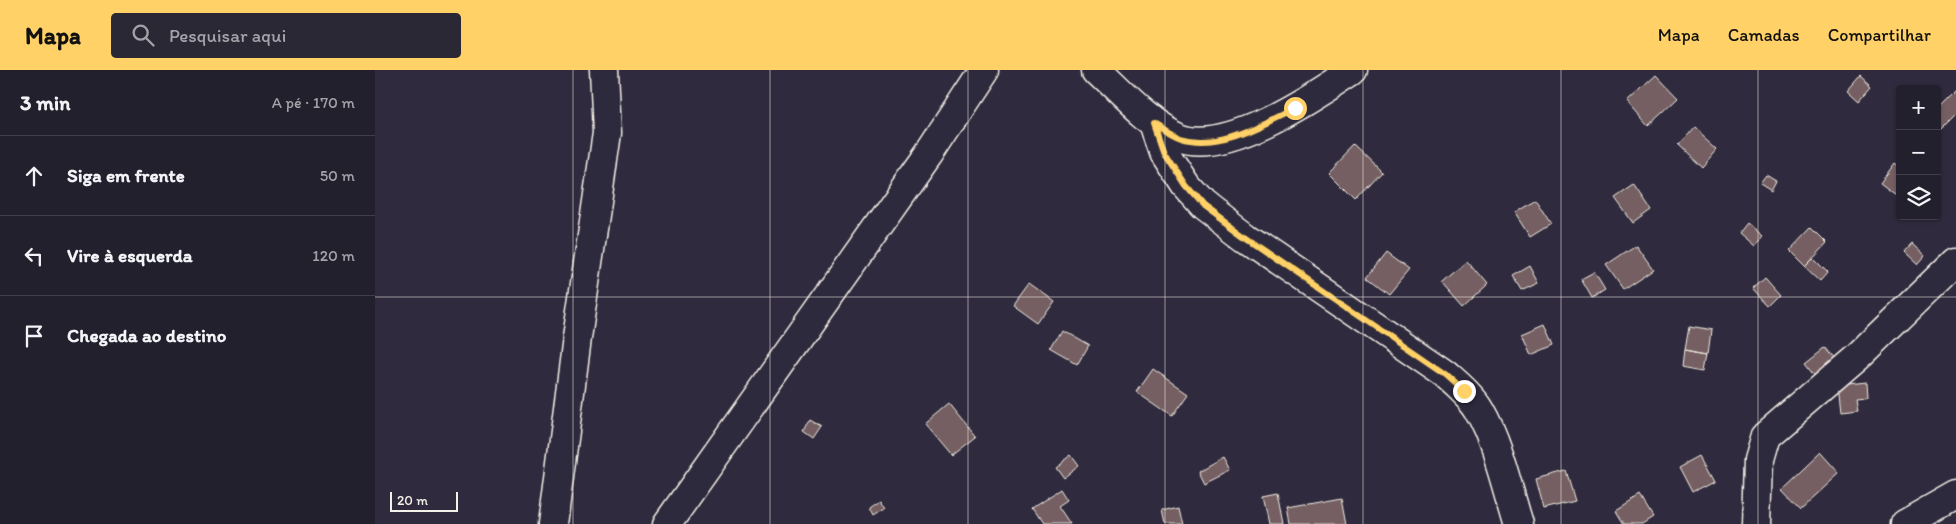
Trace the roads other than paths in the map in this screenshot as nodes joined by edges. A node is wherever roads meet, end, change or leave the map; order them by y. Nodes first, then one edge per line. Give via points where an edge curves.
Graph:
1 (604, 70) edge
2 (984, 70) edge
3 (1096, 70) edge
4 (1353, 70) edge
5 (1154, 123) junction
6 (1956, 260) edge
7 (1956, 495) edge
8 (553, 524) edge
9 (667, 524) edge
10 (1519, 524) edge
11 (1756, 524) edge
12 (1905, 524) edge

1 - 8 street via 607,132
2 - 9 street via 929,154
3 - 5 street
4 - 5 street via 1295,108 1222,139 1198,141 1180,138
5 - 10 street via 1164,152 1203,206 1445,374 1464,391 1479,409 1496,447
6 - 11 street via 1858,356 1765,436 1758,460
7 - 12 street

